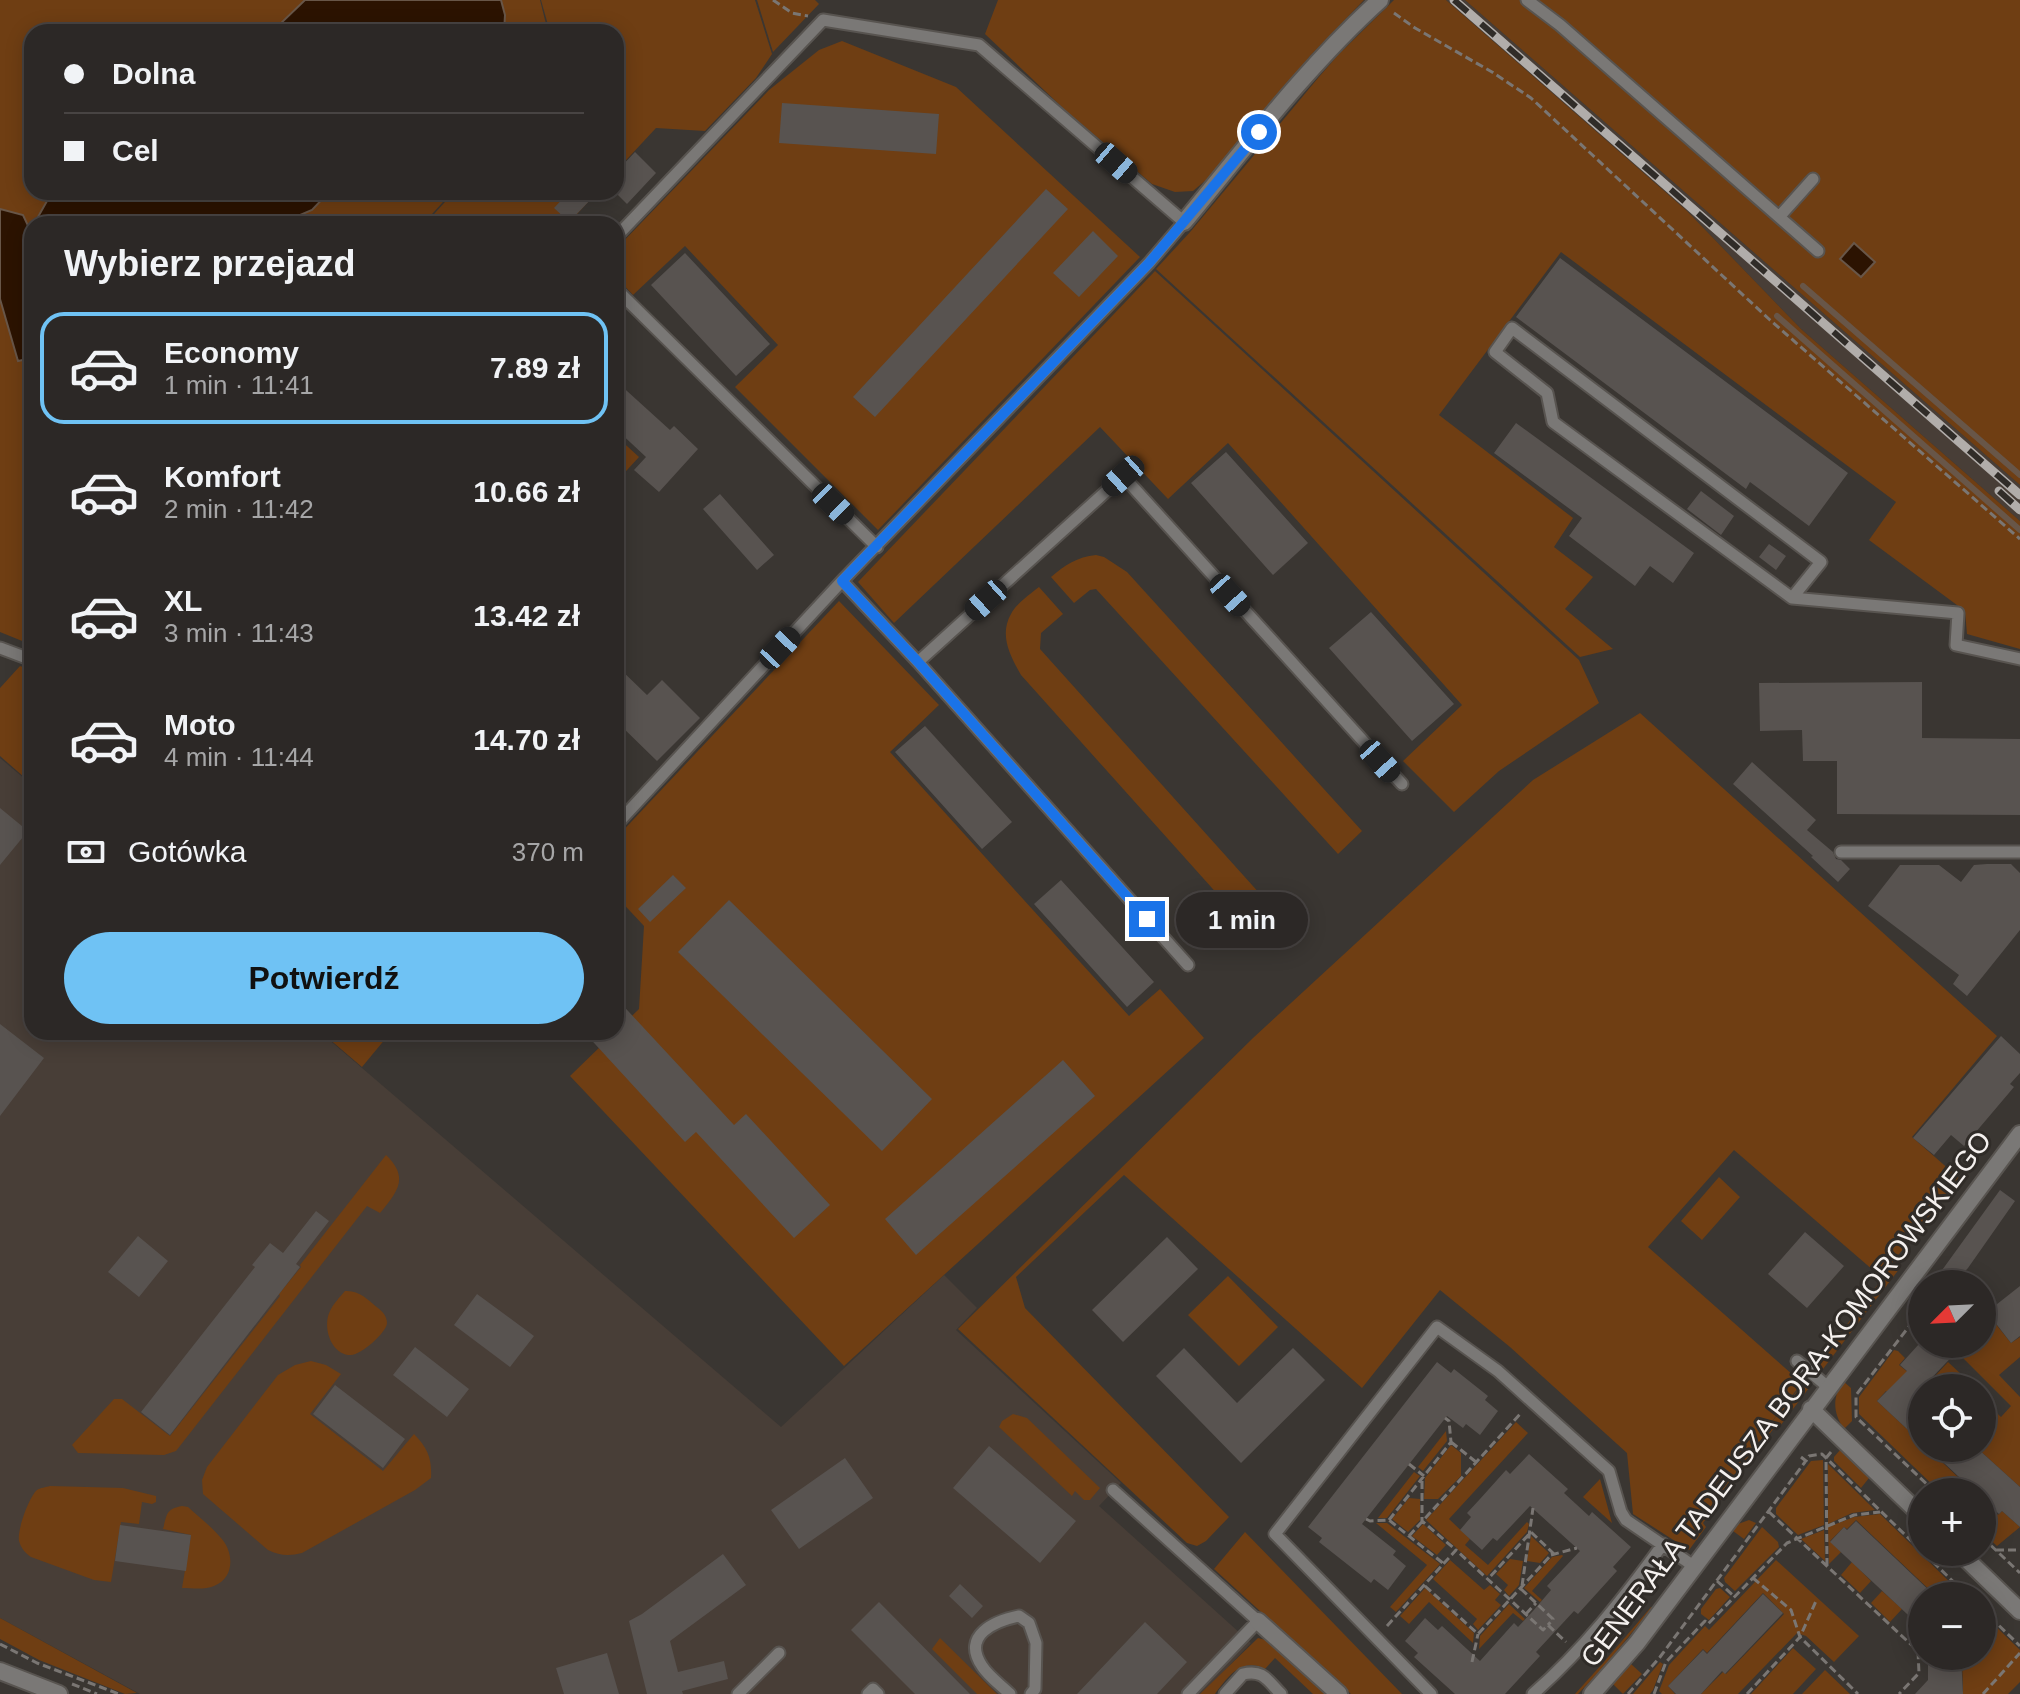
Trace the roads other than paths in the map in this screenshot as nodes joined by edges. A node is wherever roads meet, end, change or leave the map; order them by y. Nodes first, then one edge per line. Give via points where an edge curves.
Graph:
1 (1527, 0) edge
2 (1385, 4) edge
3 (1813, 179) dead end
4 (1779, 217) junction
5 (1184, 222) junction
6 (624, 229) edge
7 (1818, 251) dead end
8 (624, 297) edge
9 (877, 547) junction
10 (842, 581) junction
11 (1792, 598) junction
12 (0, 648) edge
13 (24, 657) edge
14 (2020, 659) edge
15 (918, 662) junction
16 (1402, 784) dead end
17 (624, 816) edge
18 (1841, 852) dead end
19 (2020, 852) edge
20 (1188, 965) dead end
21 (2020, 1134) edge
22 (1797, 1361) dead end
23 (1828, 1387) junction
24 (1811, 1409) junction
25 (1113, 1490) dead end
26 (1908, 1503) edge
27 (1663, 1544) junction
28 (1973, 1566) edge
29 (1695, 1567) junction
30 (2020, 1611) edge
31 (1258, 1621) junction
32 (779, 1653) dead end
33 (0, 1671) edge
34 (0, 1684) edge
35 (57, 1694) edge
36 (738, 1694) edge
37 (868, 1694) edge
38 (878, 1694) edge
39 (1010, 1694) edge
40 (1031, 1694) edge
41 (1188, 1694) edge
42 (1225, 1694) edge
43 (1281, 1694) edge
44 (1339, 1694) edge
45 (1431, 1694) edge
46 (1533, 1694) edge
47 (1592, 1694) edge

1 - 4 lane
2 - 5 street via 1346,31
3 - 4 lane
4 - 7 lane
5 - 6 lane via 979,45 823,20
5 - 9 lane
8 - 9 lane
9 - 10 lane
10 - 15 lane
10 - 17 lane
11 - 11 lane via 1553,422 1547,393 1495,352 1512,328 1821,562
11 - 14 lane via 1958,613 1956,645
12 - 13 lane
15 - 16 lane via 1123,476
15 - 20 lane
18 - 19 lane
21 - 23 street, GENERAŁA TADEUSZA BORA-KOMOROWSKIEGO
22 - 23 lane
23 - 24 street, GENERAŁA TADEUSZA BORA-KOMOROWSKIEGO
24 - 26 street
24 - 29 street, GENERAŁA TADEUSZA BORA-KOMOROWSKIEGO
25 - 31 lane
27 - 29 lane
27 - 45 lane via 1626,1520 1609,1471 1498,1371 1437,1327 1275,1534
27 - 46 lane via 1628,1593
28 - 30 street
29 - 47 street, GENERAŁA TADEUSZA BORA-KOMOROWSKIEGO
31 - 41 lane
31 - 44 street
32 - 36 lane
33 - 35 street
34 - 35 street
37 - 38 lane via 873,1689
39 - 40 lane via 982,1666 976,1650 978,1636 990,1625 1019,1616 1029,1623 1036,1643
42 - 43 lane via 1243,1674 1256,1672

